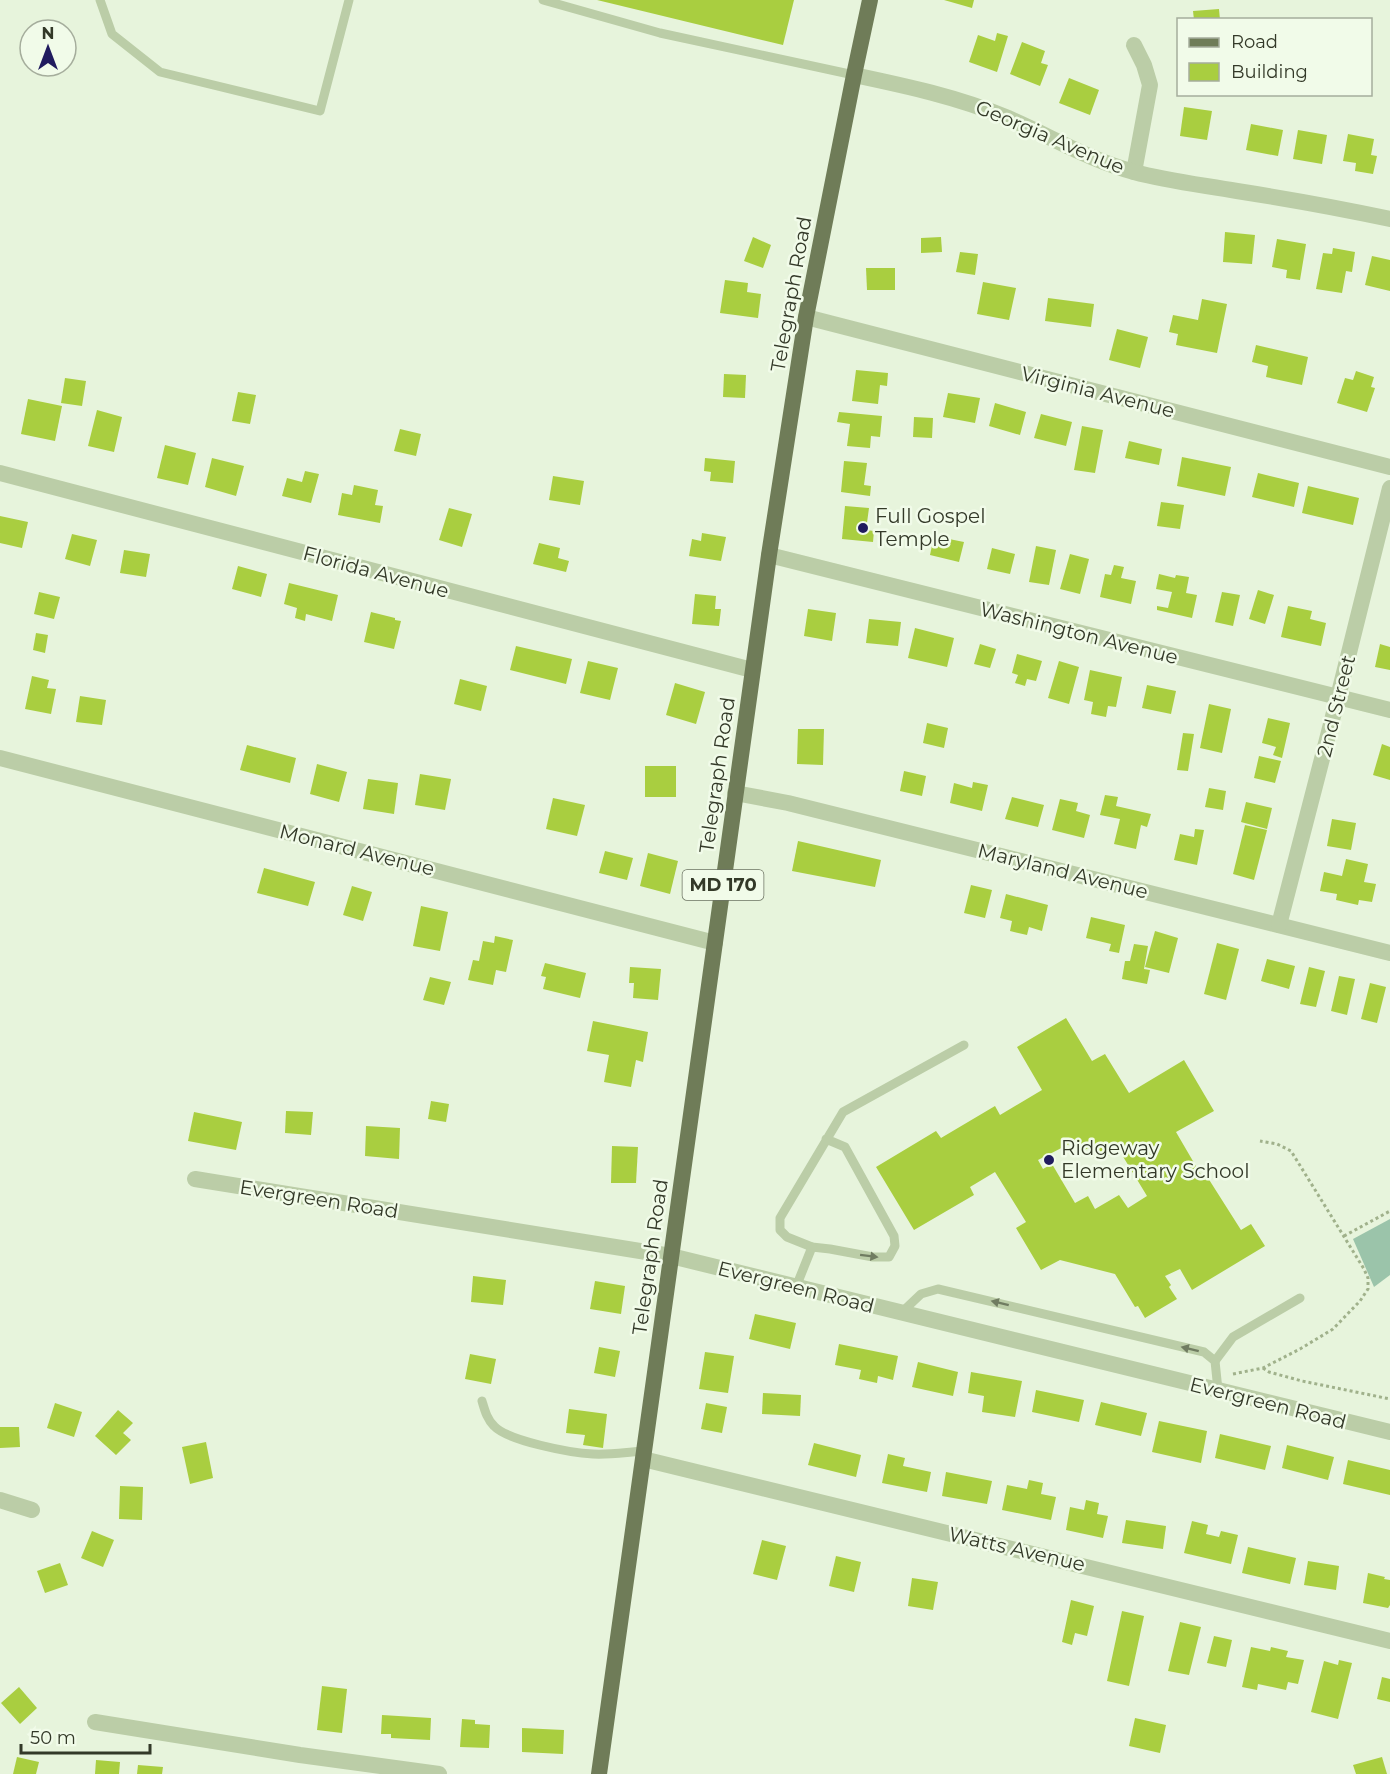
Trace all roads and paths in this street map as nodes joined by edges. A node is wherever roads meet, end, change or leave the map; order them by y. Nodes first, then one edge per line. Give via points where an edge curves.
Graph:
1 (100, 0) edge
2 (349, 0) edge
3 (543, 0) edge
4 (870, 0) edge
5 (1134, 45) dead end
6 (854, 75) junction
7 (1134, 172) junction
8 (1390, 219) edge
9 (806, 316) junction
10 (1390, 467) edge
11 (0, 473) edge
12 (1390, 488) edge
13 (769, 555) junction
14 (753, 670) junction
15 (1338, 697) junction
16 (1390, 710) edge
17 (0, 758) edge
18 (735, 793) junction
19 (1279, 925) junction
20 (715, 943) junction
21 (1390, 952) edge
22 (964, 1044) dead end
23 (826, 1139) junction
24 (1260, 1141) dead end
25 (195, 1179) dead end
26 (1390, 1211) edge
27 (1344, 1236) junction
28 (812, 1247) junction
29 (671, 1256) junction
30 (796, 1287) junction
31 (1300, 1298) dead end
32 (901, 1313) junction
33 (1215, 1361) junction
34 (1263, 1368) junction
35 (1233, 1374) dead end
36 (1218, 1390) junction
37 (1390, 1399) edge
38 (482, 1401) dead end
39 (1390, 1432) edge
40 (644, 1455) junction
41 (0, 1500) edge
42 (32, 1510) dead end
43 (1390, 1641) edge
44 (96, 1722) dead end
45 (439, 1774) edge
46 (599, 1774) edge

1 - 2 lane via 112,34 160,72 320,111
3 - 6 lane via 660,33
4 - 6 main road, Telegraph Road / MD 170
5 - 7 street via 1150,85
6 - 7 street, Georgia Avenue via 964,102
6 - 9 main road, Telegraph Road / MD 170
7 - 8 street, Georgia Avenue
9 - 10 street, Virginia Avenue
9 - 13 main road, Telegraph Road / MD 170
11 - 14 street, Florida Avenue
12 - 15 street, 2nd Street
13 - 14 main road, Telegraph Road / MD 170
13 - 15 street, Washington Avenue
14 - 18 main road, Telegraph Road / MD 170
15 - 16 street, Washington Avenue
15 - 19 street, 2nd Street
17 - 20 street, Monard Avenue
18 - 19 street, Maryland Avenue
18 - 20 main road, Telegraph Road / MD 170
19 - 21 street, Maryland Avenue
20 - 29 main road, Telegraph Road / MD 170
22 - 23 lane via 843,1112
23 - 28 lane via 780,1218 780,1230 787,1237
28 -> 23 lane via 889,1257 895,1246 894,1236 845,1147
24 - 27 path via 1291,1151
25 - 29 street, Evergreen Road
26 - 27 path
27 - 34 path via 1368,1278 1368,1288 1333,1329
28 - 30 lane
29 - 30 street, Evergreen Road
29 - 40 main road, Telegraph Road / MD 170
30 - 32 street, Evergreen Road
31 - 33 lane via 1233,1337
33 -> 32 lane via 1204,1352 938,1289 921,1294
32 - 36 street, Evergreen Road
33 - 36 lane
34 - 35 path
34 - 37 path via 1302,1381
36 - 39 street, Evergreen Road
38 - 40 lane via 485,1414 495,1427 509,1436 579,1453
40 - 43 street, Watts Avenue
40 - 46 main road, Telegraph Road / MD 170
41 - 42 street
44 - 45 street

